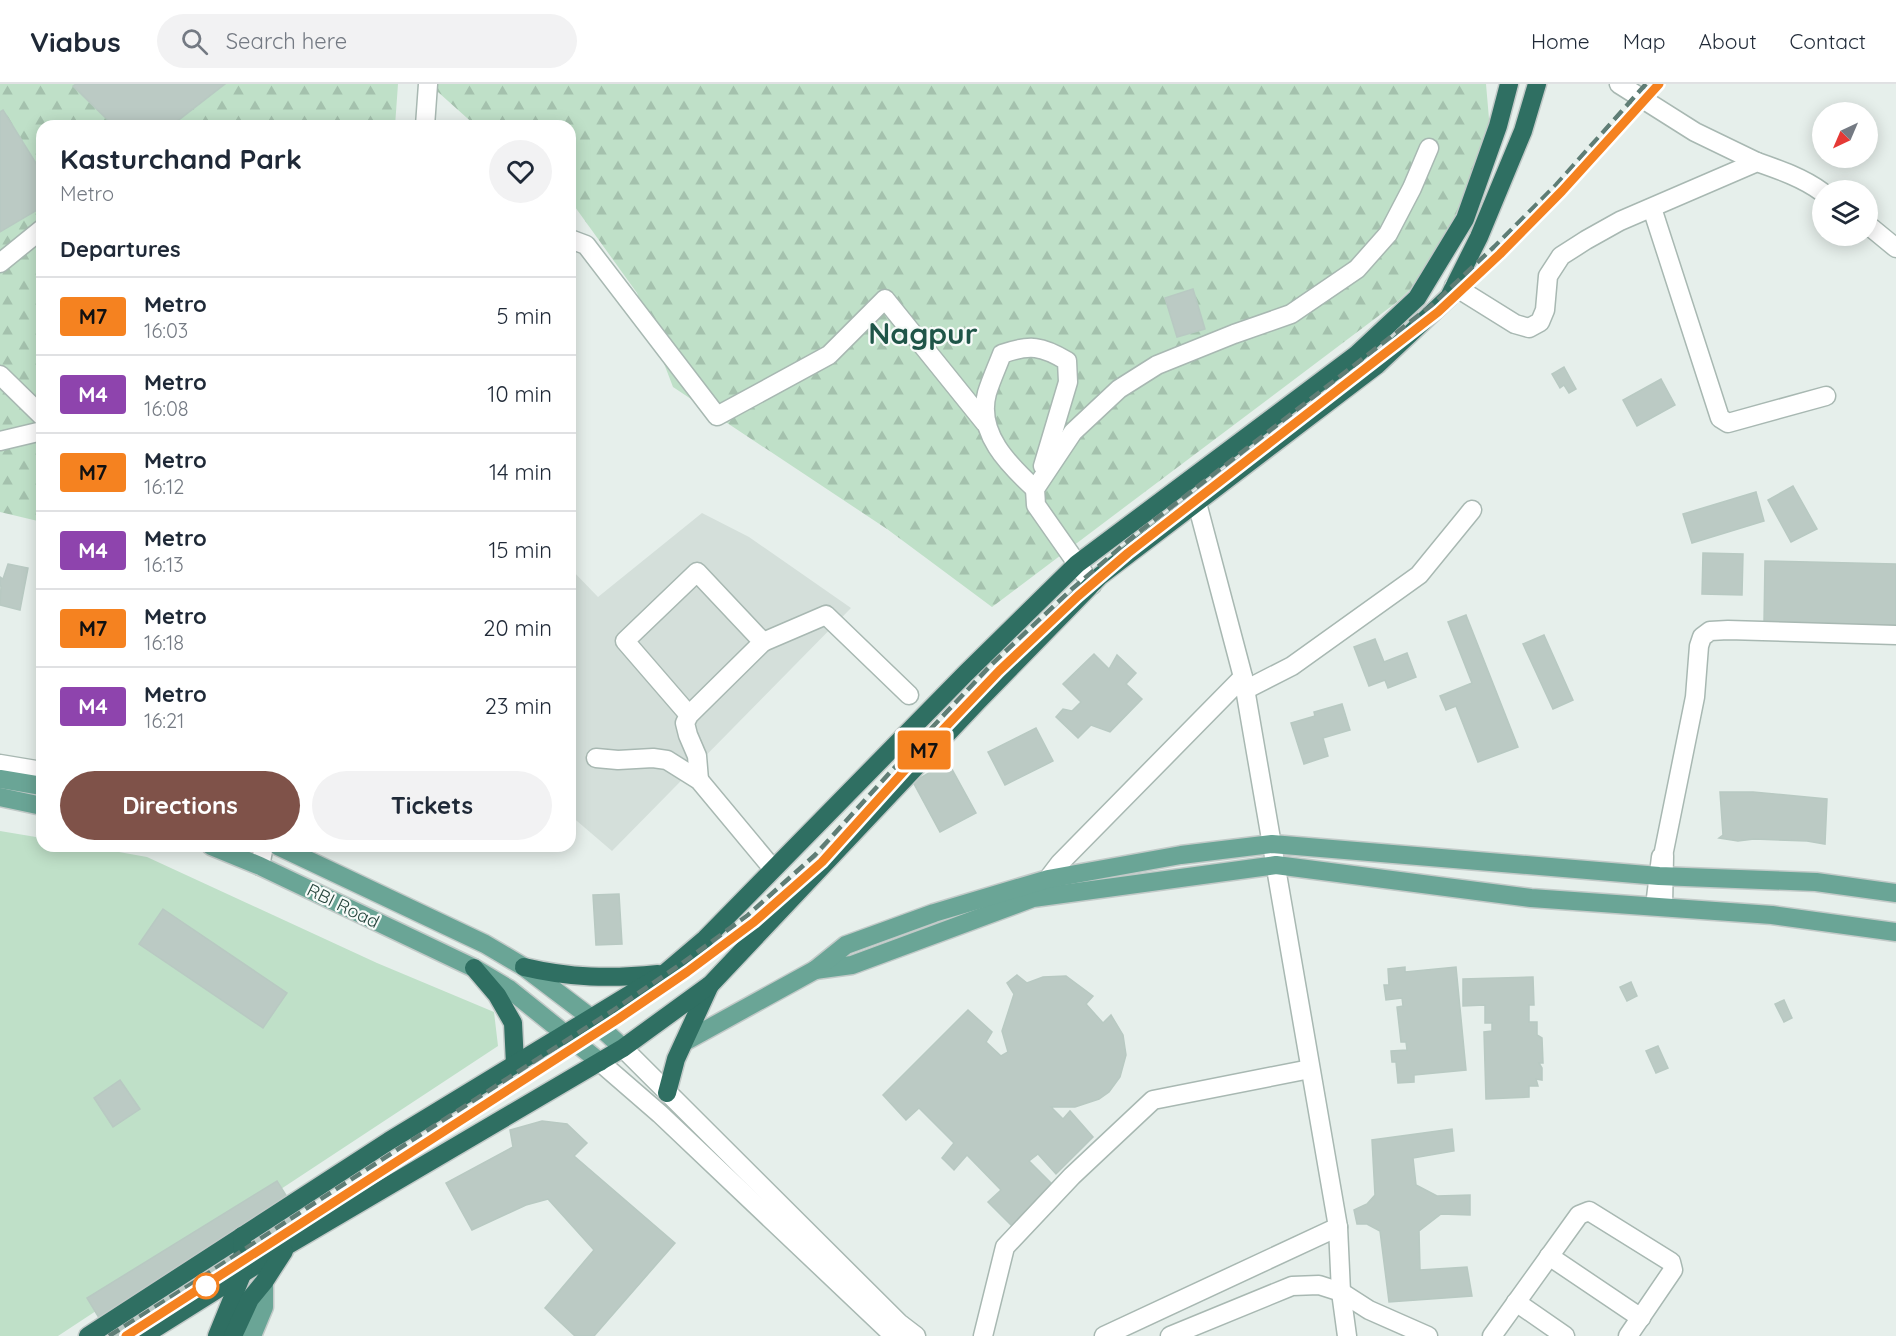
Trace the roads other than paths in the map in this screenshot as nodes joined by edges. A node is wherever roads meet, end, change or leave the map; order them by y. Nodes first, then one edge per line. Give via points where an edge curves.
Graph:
1 (428, 84) edge
2 (1509, 84) edge
3 (1537, 84) edge
4 (1619, 84) edge
5 (425, 120) edge
6 (1429, 148) dead end
7 (1757, 162) junction
8 (1812, 186) edge
9 (1652, 208) junction
10 (1878, 233) edge
11 (36, 234) edge
12 (576, 241) edge
13 (1896, 248) edge
14 (0, 263) edge
15 (1454, 286) junction
16 (0, 375) edge
17 (1826, 396) dead end
18 (36, 410) edge
19 (985, 423) junction
20 (36, 432) edge
21 (0, 441) edge
22 (1037, 486) junction
23 (1197, 503) junction
24 (1472, 510) dead end
25 (1077, 564) junction
26 (1092, 585) junction
27 (1896, 635) edge
28 (763, 642) junction
29 (1244, 683) junction
30 (909, 695) dead end
31 (689, 715) junction
32 (596, 758) dead end
33 (0, 764) edge
34 (36, 770) edge
35 (0, 779) edge
36 (699, 780) junction
37 (36, 785) edge
38 (0, 797) edge
39 (36, 805) edge
40 (1272, 844) junction
41 (226, 852) edge
42 (263, 852) edge
43 (291, 852) edge
44 (1275, 865) junction
45 (260, 866) junction
46 (1555, 868) junction
47 (772, 869) junction
48 (1662, 877) junction
49 (1048, 879) junction
50 (1896, 893) edge
51 (1033, 898) junction
52 (1549, 899) junction
53 (1659, 906) junction
54 (1896, 932) edge
55 (524, 967) junction
56 (474, 968) junction
57 (815, 970) junction
58 (665, 973) junction
59 (711, 984) junction
60 (592, 1019) junction
61 (565, 1034) junction
62 (684, 1042) junction
63 (623, 1048) junction
64 (600, 1062) junction
65 (515, 1064) junction
66 (1310, 1069) junction
67 (667, 1093) junction
68 (1338, 1227) junction
69 (242, 1236) junction
70 (281, 1250) junction
71 (1549, 1256) junction
72 (243, 1272) junction
73 (1341, 1292) junction
74 (1516, 1302) junction
75 (1641, 1318) junction
76 (231, 1334) edge
77 (88, 1336) edge
78 (143, 1336) edge
79 (894, 1336) edge
80 (916, 1336) edge
81 (983, 1336) edge
82 (1104, 1336) edge
83 (1170, 1336) edge
84 (1347, 1336) edge
85 (1428, 1336) edge
86 (1492, 1336) edge
87 (1565, 1336) edge
88 (1628, 1336) edge

1 - 5 street
2 - 25 highway via 1466,219 1417,298 1356,355
3 - 15 highway via 1523,131
4 - 7 street via 1695,132
6 - 22 street via 1388,234 1357,269 1291,314 1156,366 1119,389 1073,432
7 - 8 street
7 - 9 street
9 - 15 street via 1561,256 1548,276 1540,322 1529,328 1515,324
9 - 17 street via 1720,418 1728,423
10 - 13 street
11 - 14 street
12 - 19 street via 585,245 717,416 829,355 885,299
15 - 23 highway via 1449,297 1377,365
16 - 18 street
19 - 22 street via 1011,467
19 - 22 street via 986,395 1002,354 1019,348 1048,349 1067,361 1068,382
20 - 21 street
22 - 25 street via 1036,506
23 - 26 highway
23 - 29 street
24 - 29 street via 1419,575 1292,666
25 - 26 street
25 - 47 highway
26 - 59 highway
27 - 48 street via 1728,630 1710,631 1702,637 1695,697 1661,857
28 - 30 street via 826,615
28 - 31 street
28 - 31 street via 697,572 625,641
29 - 40 street
29 - 49 street
31 - 36 street via 685,723 697,756
32 - 36 street via 667,760
33 - 34 street
35 - 37 main road
36 - 47 street
38 - 39 main road
40 - 44 street
40 - 46 main road
40 - 49 main road via 1181,855
41 - 45 main road, RBI Road
42 - 45 street
43 - 55 main road via 485,944
44 - 51 main road
44 - 52 main road
44 - 66 street
45 - 56 main road, RBI Road
46 - 48 main road
46 - 52 main road
47 - 58 highway via 705,939
48 - 50 main road via 1816,882
48 - 53 street
49 - 51 street
49 - 57 main road via 934,913 846,945
51 - 57 main road via 852,965
52 - 53 main road
53 - 54 main road via 1772,915
55 - 58 highway via 584,977
55 - 60 main road
56 - 61 main road, RBI Road via 509,989
56 - 65 highway via 497,995 513,1023
57 - 62 main road
58 - 60 highway
59 - 62 highway
59 - 63 highway
60 - 61 highway
60 - 63 main road
61 - 64 main road, RBI Road
61 - 65 highway
62 - 67 highway
63 - 64 highway
63 - 67 street
64 - 70 highway
64 - 79 street
65 - 69 highway
66 - 68 street
66 - 81 street via 1153,1100 1072,1176 1005,1247
67 - 80 street
68 - 73 street
68 - 82 street
69 - 72 highway
69 - 77 highway
70 - 72 highway
70 - 76 highway
71 - 74 street
71 - 75 street
71 - 75 street via 1578,1215 1589,1211 1671,1262 1673,1270
72 - 76 highway
72 - 78 highway
73 - 83 street via 1319,1285 1292,1286
73 - 84 street
73 - 85 street via 1369,1310
74 - 86 street
74 - 87 street
75 - 88 street

